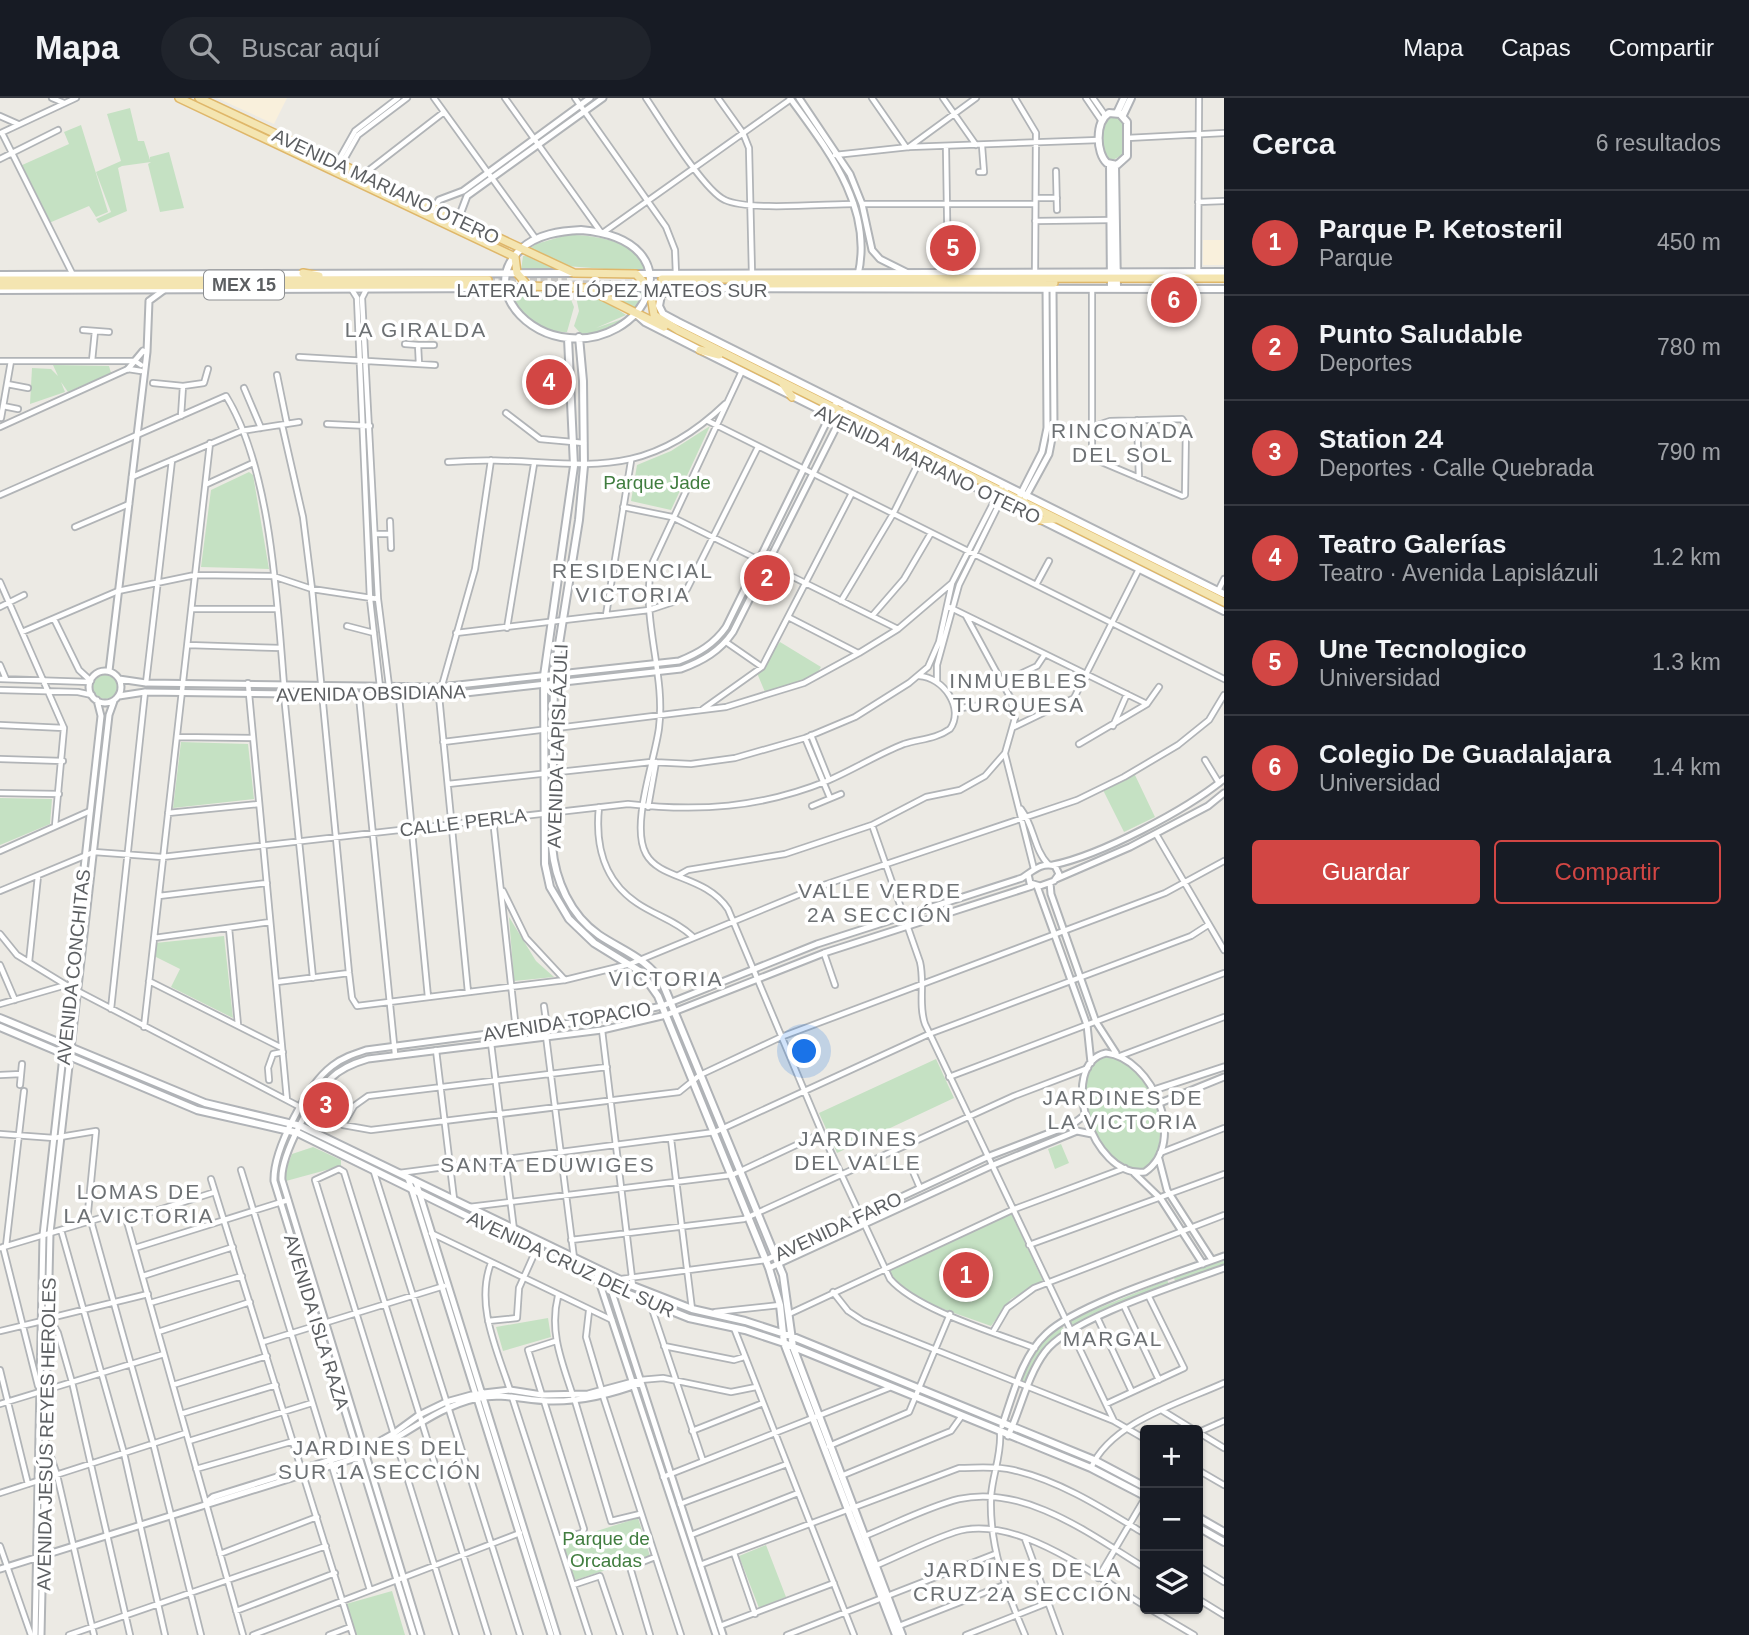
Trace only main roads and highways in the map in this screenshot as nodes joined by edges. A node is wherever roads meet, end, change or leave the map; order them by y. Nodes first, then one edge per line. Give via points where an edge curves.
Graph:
1 (179, 98) edge
2 (199, 98) edge
3 (1124, 98) edge
4 (1131, 98) edge
5 (1120, 114) junction
6 (1113, 165) junction
7 (358, 177) junction
8 (432, 212) junction
9 (1113, 228) junction
10 (521, 250) junction
11 (515, 257) junction
12 (1224, 272) edge
13 (303, 273) junction
14 (507, 273) junction
15 (517, 273) junction
16 (574, 273) junction
17 (192, 274) junction
18 (636, 274) junction
19 (650, 274) junction
20 (71, 277) junction
21 (0, 278) edge
22 (173, 280) junction
23 (337, 280) junction
24 (661, 281) junction
25 (1114, 281) junction
26 (1224, 281) edge
27 (490, 282) junction
28 (859, 282) junction
29 (1047, 283) junction
30 (266, 285) junction
31 (0, 288) edge
32 (533, 288) junction
33 (586, 288) junction
34 (505, 289) junction
35 (650, 289) junction
36 (670, 289) junction
37 (1224, 289) edge
38 (239, 290) junction
39 (635, 313) junction
40 (678, 326) junction
41 (579, 340) junction
42 (569, 341) junction
43 (716, 341) junction
44 (702, 347) junction
45 (782, 383) junction
46 (792, 397) junction
47 (834, 408) junction
48 (843, 413) junction
49 (942, 462) junction
50 (944, 473) junction
51 (1002, 492) junction
52 (1020, 501) junction
53 (1056, 519) junction
54 (1041, 520) junction
55 (1221, 592) edge
56 (1224, 602) edge
57 (1224, 611) edge
58 (0, 1018) edge
59 (0, 1027) edge
60 (291, 1127) junction
61 (300, 1129) junction
62 (782, 1333) junction
63 (791, 1336) junction
64 (784, 1343) junction
65 (793, 1347) junction
66 (814, 1418) junction
67 (1140, 1483) edge
68 (1140, 1494) edge
69 (849, 1508) junction
70 (1203, 1520) edge
71 (1203, 1530) edge
72 (1224, 1532) edge
73 (1224, 1542) edge
74 (884, 1597) junction
75 (896, 1635) edge
76 (902, 1635) edge

1 - 7 main road, AVENIDA MARIANO OTERO via 335,171
2 - 7 main road, AVENIDA MARIANO OTERO via 339,163
3 - 5 main road
4 - 5 main road
5 - 6 main road via 1127,122 1127,156
5 - 6 main road via 1103,117 1101,157
6 - 9 main road
6 - 9 main road
7 - 8 main road, AVENIDA MARIANO OTERO
8 - 10 main road, AVENIDA MARIANO OTERO
8 - 11 main road, AVENIDA MARIANO OTERO
9 - 25 main road
10 - 11 main road
10 - 16 main road, AVENIDA MARIANO OTERO
10 - 19 main road via 536,239 568,231 602,232 641,253
11 - 14 main road
11 - 15 main road
12 - 25 main road, LATERAL DE LÓPEZ MATEOS SUR
13 - 17 main road, LATERAL DE LÓPEZ MATEOS SUR
13 - 23 main road
13 - 27 main road, LATERAL DE LÓPEZ MATEOS SUR
14 - 15 main road, LATERAL DE LÓPEZ MATEOS SUR
14 - 27 main road, LATERAL DE LÓPEZ MATEOS SUR
14 - 34 main road
15 - 16 main road, LATERAL DE LÓPEZ MATEOS SUR
15 - 32 main road
16 - 18 main road, LATERAL DE LÓPEZ MATEOS SUR
17 - 20 main road, LATERAL DE LÓPEZ MATEOS SUR
17 - 22 main road
18 - 19 main road, LATERAL DE LÓPEZ MATEOS SUR
18 - 35 main road, AVENIDA MARIANO OTERO
19 - 24 main road, LATERAL DE LÓPEZ MATEOS SUR
19 - 35 main road
20 - 21 main road, MEX 15
20 - 22 main road, MEX 15
22 - 23 main road, MEX 15
23 - 27 main road, MEX 15
24 - 28 main road
24 - 28 main road, LATERAL DE LÓPEZ MATEOS SUR via 676,274 752,274
24 - 35 main road, LATERAL DE LÓPEZ MATEOS SUR
24 - 36 main road, LATERAL DE LÓPEZ MATEOS SUR
25 - 26 main road
25 - 29 main road
25 - 29 main road, LATERAL DE LÓPEZ MATEOS SUR via 1092,289
25 - 37 main road, LATERAL DE LÓPEZ MATEOS SUR
27 - 30 main road, MEX 15
27 - 34 main road, LATERAL DE LÓPEZ MATEOS SUR
27 - 38 main road, LATERAL DE LÓPEZ MATEOS SUR via 366,290
28 - 29 main road
28 - 29 main road, LATERAL DE LÓPEZ MATEOS SUR via 909,274 1035,272
28 - 36 main road, LATERAL DE LÓPEZ MATEOS SUR
30 - 31 main road, MEX 15
30 - 38 main road
31 - 38 main road, LATERAL DE LÓPEZ MATEOS SUR
32 - 33 main road, LATERAL DE LÓPEZ MATEOS SUR
32 - 34 main road, LATERAL DE LÓPEZ MATEOS SUR
33 - 35 main road, LATERAL DE LÓPEZ MATEOS SUR
33 - 39 main road, AVENIDA MARIANO OTERO
34 - 42 main road via 515,312 530,326
35 - 39 main road
35 - 40 main road, AVENIDA MARIANO OTERO via 653,312 660,320
36 - 40 main road via 661,295 659,306
39 - 40 main road, AVENIDA MARIANO OTERO
39 - 41 main road via 608,332
39 - 44 main road, AVENIDA MARIANO OTERO via 645,322
40 - 43 main road, AVENIDA MARIANO OTERO
40 - 44 main road, AVENIDA MARIANO OTERO
41 - 42 main road
41 - 63 main road, AVENIDA LAPISLÁZULI via 583,466 555,675 553,856 568,900 587,926 657,974 775,1255 786,1287
42 - 62 main road, AVENIDA LAPISLÁZULI via 574,466 544,676 545,864 558,903 585,936 648,979 662,1006 766,1259 780,1305
43 - 44 main road
43 - 47 main road, AVENIDA MARIANO OTERO
44 - 45 main road, AVENIDA MARIANO OTERO
44 - 46 main road, AVENIDA MARIANO OTERO
45 - 46 main road
45 - 47 main road, AVENIDA MARIANO OTERO
46 - 47 main road, AVENIDA MARIANO OTERO
47 - 48 main road, AVENIDA MARIANO OTERO
48 - 49 main road, AVENIDA MARIANO OTERO
48 - 50 main road, AVENIDA MARIANO OTERO
48 - 51 main road, AVENIDA MARIANO OTERO
49 - 50 main road
49 - 51 main road, AVENIDA MARIANO OTERO
50 - 51 main road, AVENIDA MARIANO OTERO
51 - 52 main road, AVENIDA MARIANO OTERO
52 - 53 main road, AVENIDA MARIANO OTERO
52 - 54 main road, AVENIDA MARIANO OTERO
52 - 55 main road, AVENIDA MARIANO OTERO
53 - 54 main road
53 - 56 main road, AVENIDA MARIANO OTERO
54 - 57 main road, AVENIDA MARIANO OTERO
58 - 60 main road, AVENIDA CRUZ DEL SUR via 205,1103
59 - 60 main road, AVENIDA CRUZ DEL SUR via 197,1110
60 - 61 main road, AVENIDA CRUZ DEL SUR
61 - 62 main road, AVENIDA CRUZ DEL SUR via 633,1286 692,1309
61 - 64 main road, AVENIDA CRUZ DEL SUR via 609,1286 689,1318
62 - 63 main road, AVENIDA CRUZ DEL SUR
62 - 64 main road, AVENIDA LAPISLÁZULI
63 - 65 main road, AVENIDA LAPISLÁZULI
63 - 67 main road, AVENIDA CRUZ DEL SUR via 1094,1460
64 - 65 main road, AVENIDA CRUZ DEL SUR
64 - 66 main road, AVENIDA LAPISLÁZULI
65 - 66 main road, AVENIDA LAPISLÁZULI
65 - 68 main road, AVENIDA CRUZ DEL SUR via 1091,1468
66 - 69 main road
66 - 69 main road
69 - 74 main road
69 - 74 main road via 864,1536
70 - 72 main road
71 - 73 main road
74 - 75 main road
74 - 76 main road

